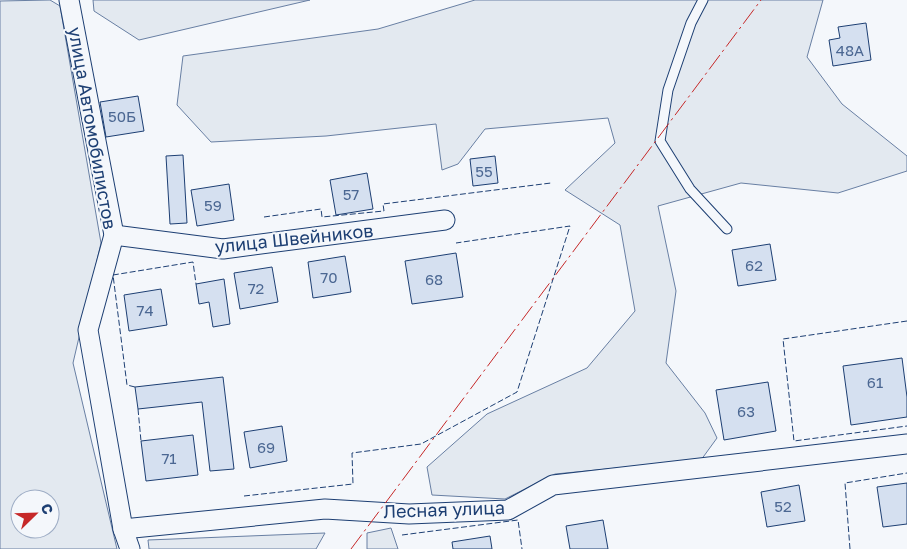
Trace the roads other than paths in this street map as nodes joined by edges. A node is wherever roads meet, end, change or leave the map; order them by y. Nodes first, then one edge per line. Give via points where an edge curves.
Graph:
1 (69, 0) edge
2 (703, 0) edge
3 (445, 220) dead end
4 (727, 230) dead end
5 (114, 235) junction
6 (907, 444) edge
7 (124, 529) junction
8 (130, 549) edge

1 - 5 street, улица Автомобилистов
2 - 4 lane via 691,23 668,90 660,140 690,189
3 - 5 street, улица Швейников via 222,249
5 - 7 street, улица Автомобилистов via 88,330
6 - 7 street, Лесная улица via 553,484 508,510 409,514 325,510
7 - 8 street, улица Автомобилистов

